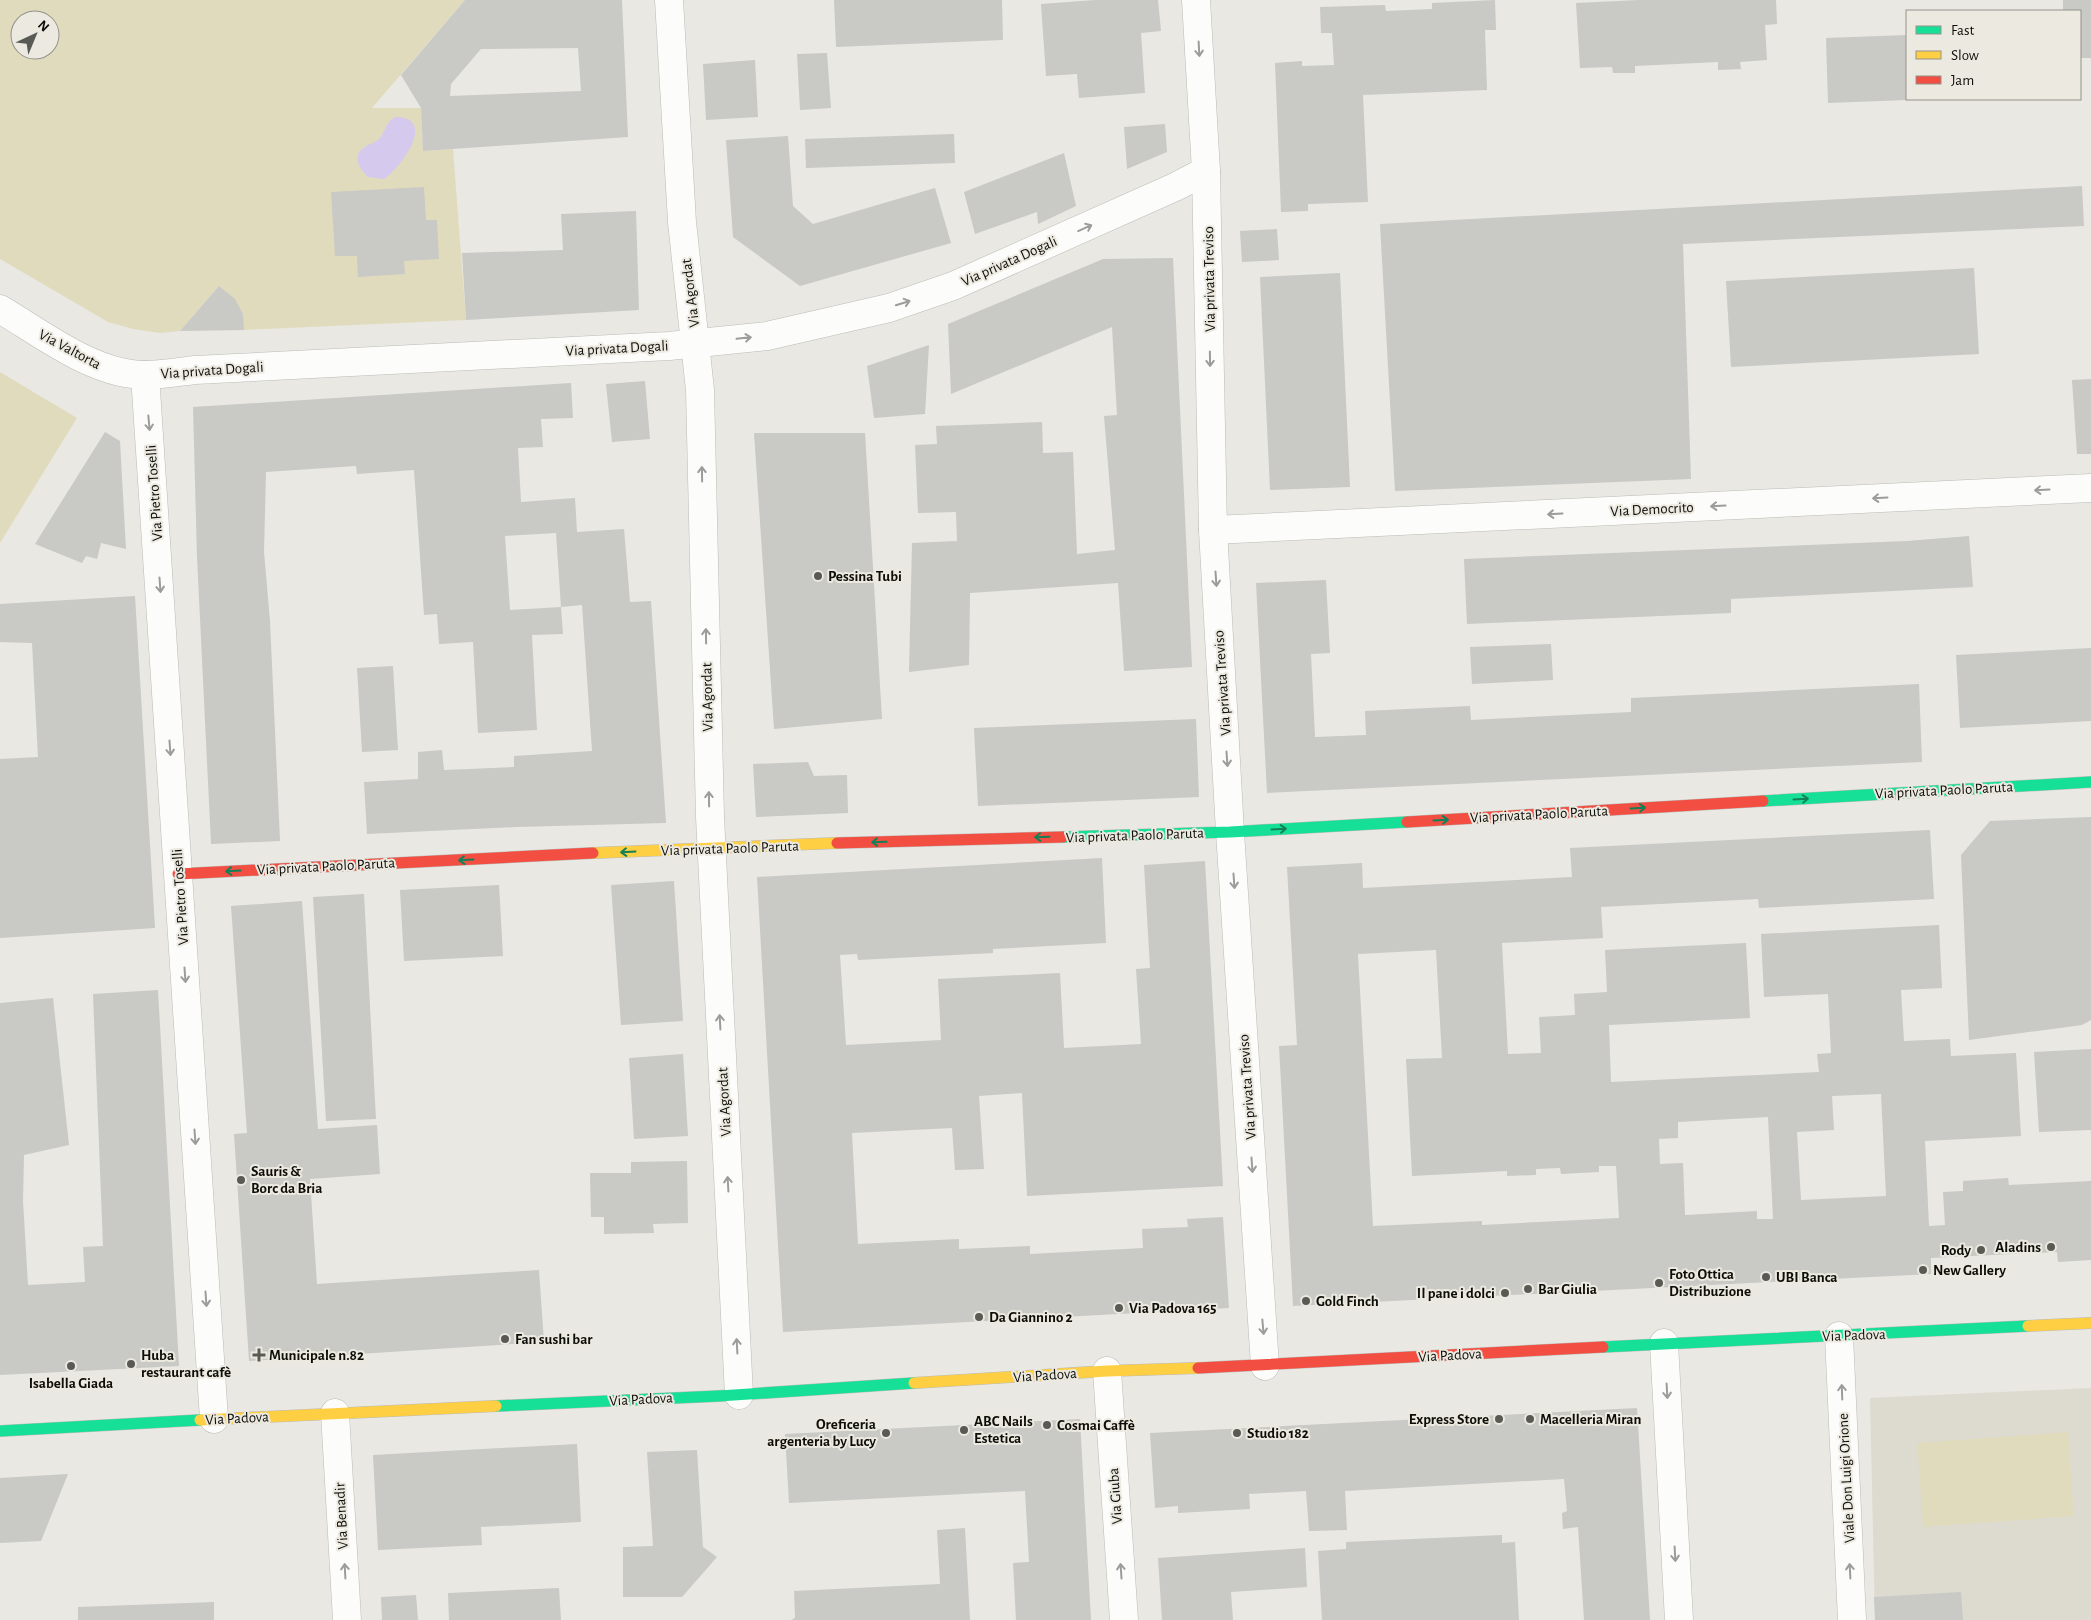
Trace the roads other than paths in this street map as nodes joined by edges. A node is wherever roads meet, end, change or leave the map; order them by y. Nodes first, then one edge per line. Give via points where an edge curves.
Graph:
1 (670, 0) edge
2 (1196, 0) edge
3 (1206, 171) junction
4 (0, 309) edge
5 (696, 343) junction
6 (145, 375) junction
7 (2091, 488) edge
8 (1213, 530) junction
9 (2091, 782) edge
10 (1230, 832) junction
11 (712, 847) junction
12 (178, 874) junction
13 (2091, 1324) edge
14 (1839, 1336) junction
15 (1664, 1343) junction
16 (1265, 1366) junction
17 (1107, 1371) junction
18 (739, 1395) junction
19 (335, 1413) junction
20 (214, 1419) junction
21 (0, 1431) edge
22 (348, 1620) edge
23 (1124, 1620) edge
24 (1678, 1620) edge
25 (1852, 1620) edge

1 - 5 street, Via Agordat via 682,222
2 -> 3 street, Via privata Treviso
5 -> 3 street, Via privata Dogali via 767,336 909,302 972,279
3 -> 8 street, Via privata Treviso
4 - 6 street, Via Valtorta via 88,360 111,369
5 - 6 street, Via privata Dogali
11 -> 5 street, Via Agordat via 700,390
6 -> 12 street, Via Pietro Toselli
7 -> 8 street, Via Democrito
8 -> 10 street, Via privata Treviso
10 -> 9 street, Via privata Paolo Paruta
10 -> 11 street, Via privata Paolo Paruta
10 -> 16 street, Via privata Treviso
11 -> 12 street, Via privata Paolo Paruta
18 -> 11 street, Via Agordat
12 -> 20 street, Via Pietro Toselli
13 - 14 street, Via Padova
14 - 15 street, Via Padova
25 -> 14 street, Viale Don Luigi Orione
15 - 16 street, Via Padova
15 -> 24 street
16 - 17 street, Via Padova
17 - 18 street, Via Padova
23 -> 17 street, Via Giuba
18 - 19 street, Via Padova
19 - 20 street, Via Padova
22 -> 19 street, Via Benadir
20 - 21 street, Via Padova

